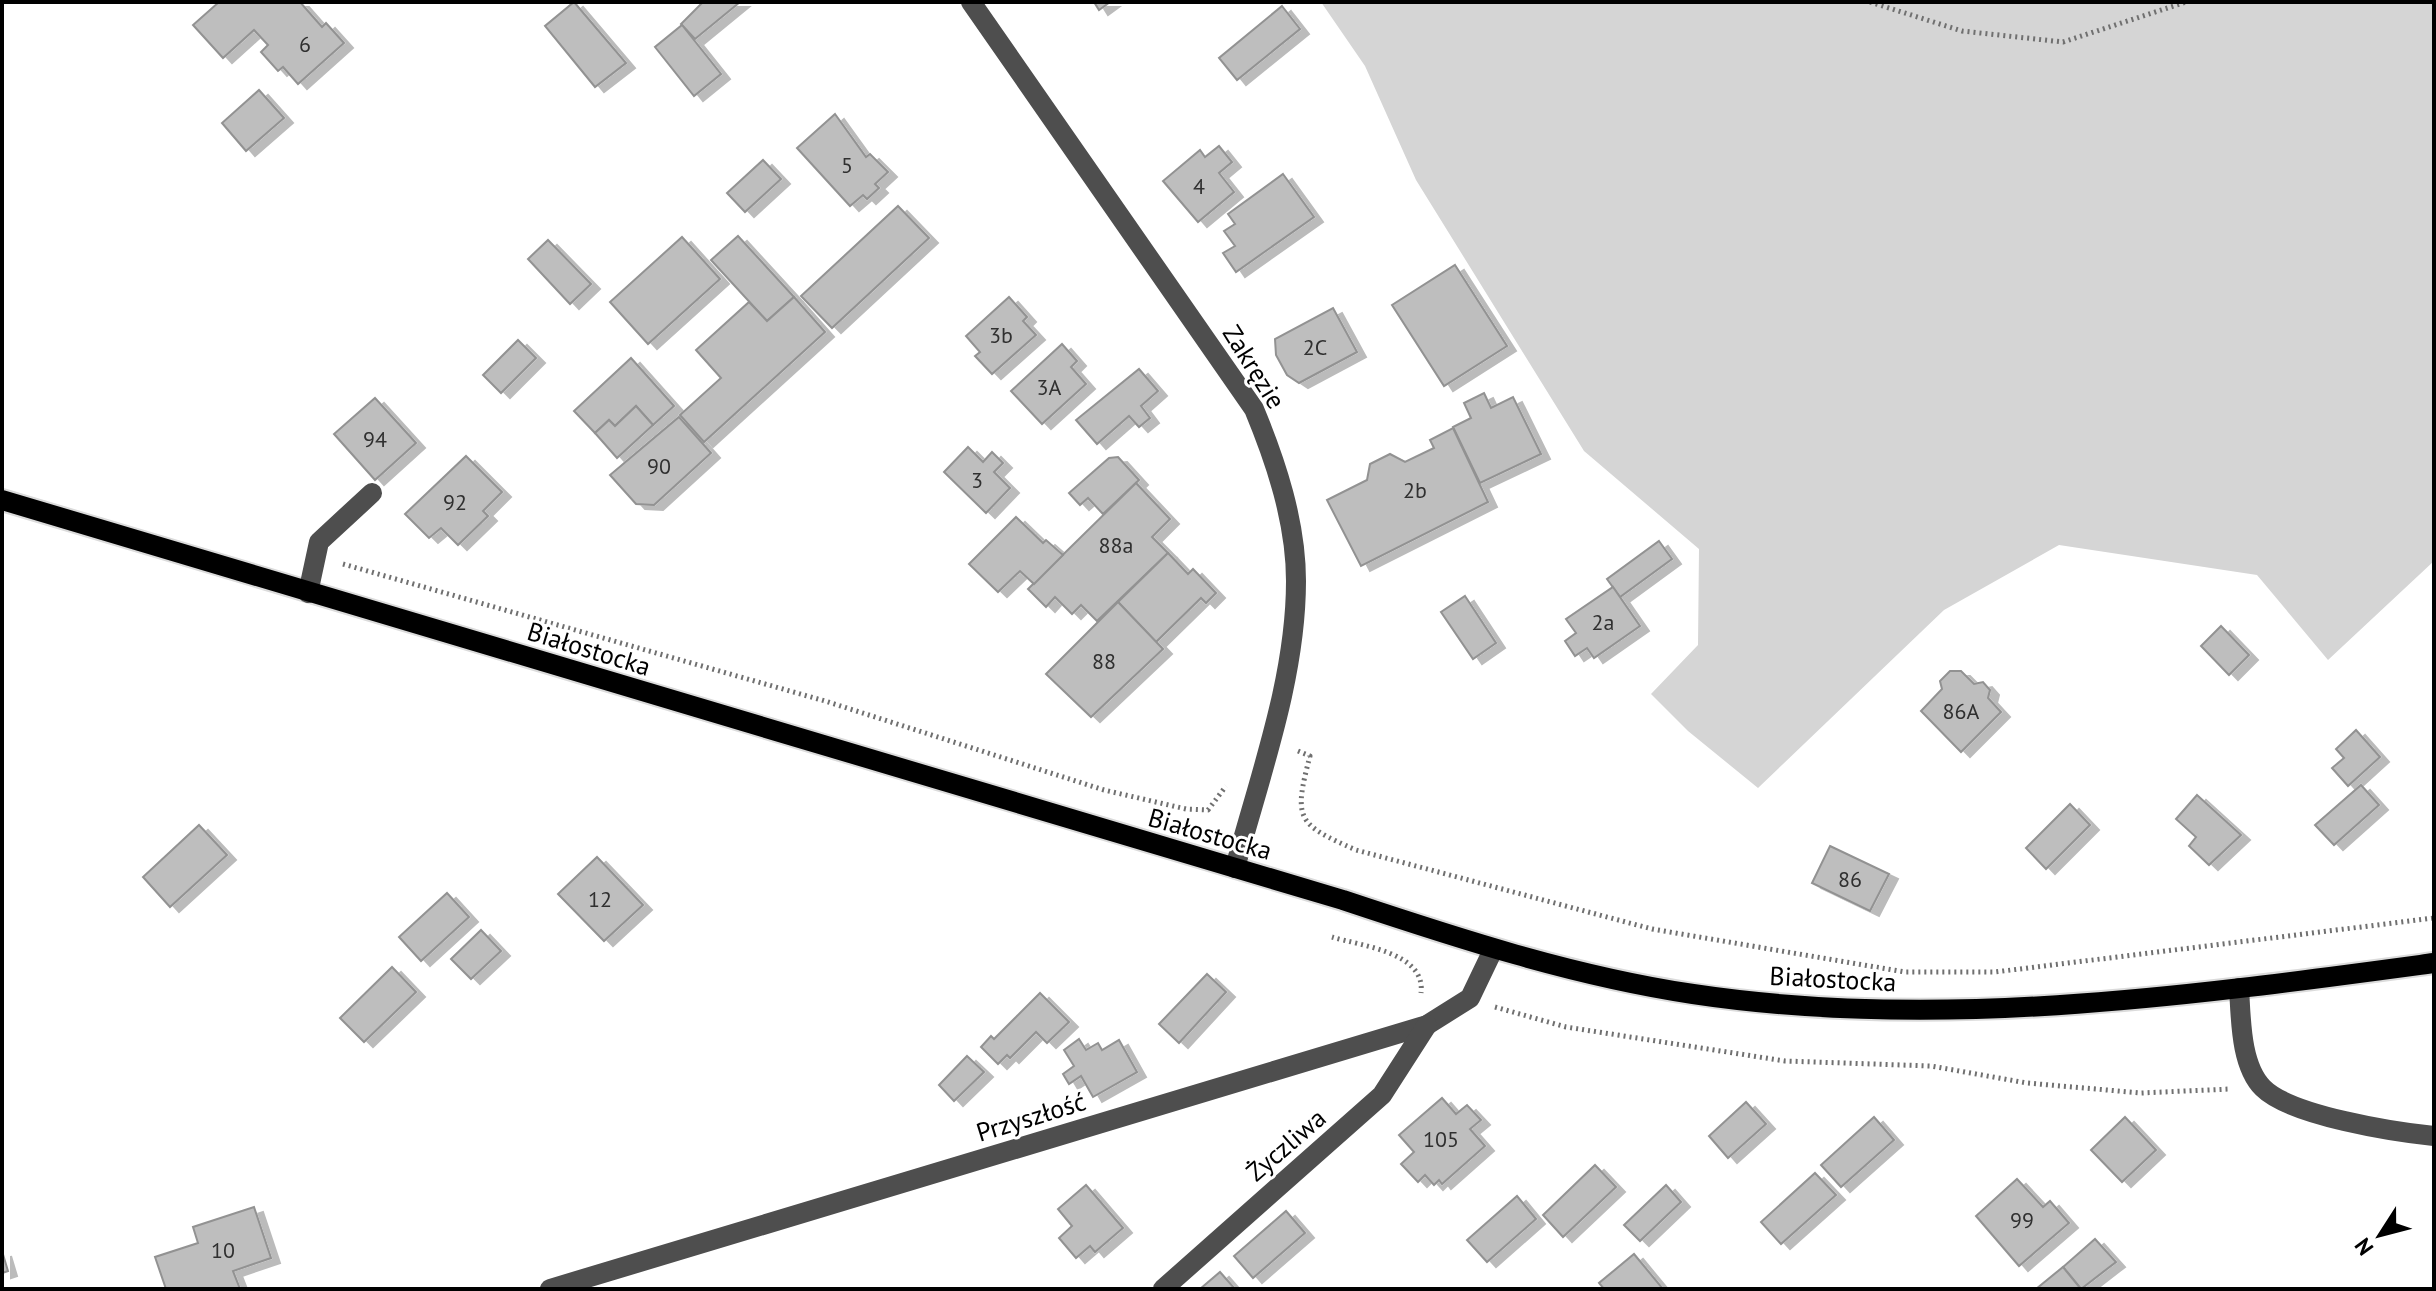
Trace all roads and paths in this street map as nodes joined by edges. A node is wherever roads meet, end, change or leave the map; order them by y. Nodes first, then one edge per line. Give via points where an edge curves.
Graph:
1 (971, 2) edge
2 (1870, 2) edge
3 (2186, 2) edge
4 (372, 493) dead end
5 (2, 500) edge
6 (315, 555) junction
7 (308, 593) junction
8 (1270, 740) junction
9 (1231, 772) dead end
10 (1235, 868) junction
11 (2434, 918) edge
12 (1332, 937) dead end
13 (1493, 950) junction
14 (2434, 963) edge
15 (2239, 988) junction
16 (1470, 998) junction
17 (1417, 1028) junction
18 (2263, 1088) junction
19 (2434, 1136) edge
20 (550, 1289) edge
21 (1163, 1289) edge

1 - 8 street, Zakręzie via 1254,409 1271,450 1296,579 1293,639
2 - 3 path via 1962,31 2063,42
4 - 6 street via 319,542
5 - 7 main road, Białostocka
6 - 7 street
6 - 9 path via 825,701 1104,790 1208,810 1228,785
7 - 10 main road, Białostocka
8 - 10 street, Zakręzie
8 - 11 path via 1310,756 1299,796 1303,818 1315,832 1356,850 1652,929 1905,972 1995,972
10 - 13 main road, Białostocka
12 - 17 path via 1406,960 1417,970 1423,989 1416,1002 1398,1012
13 - 15 main road, Białostocka via 1691,994 1859,1007 1953,1011
13 - 16 street
14 - 15 main road, Białostocka
15 - 18 street via 2241,1027 2250,1064
16 - 17 street, Przyszłość
16 - 18 path via 1566,1027 1785,1061 1931,1066 2027,1083 2141,1093
17 - 20 street, Przyszłość
17 - 21 street, Życzliwa via 1382,1095
18 - 19 street via 2287,1102 2381,1131

